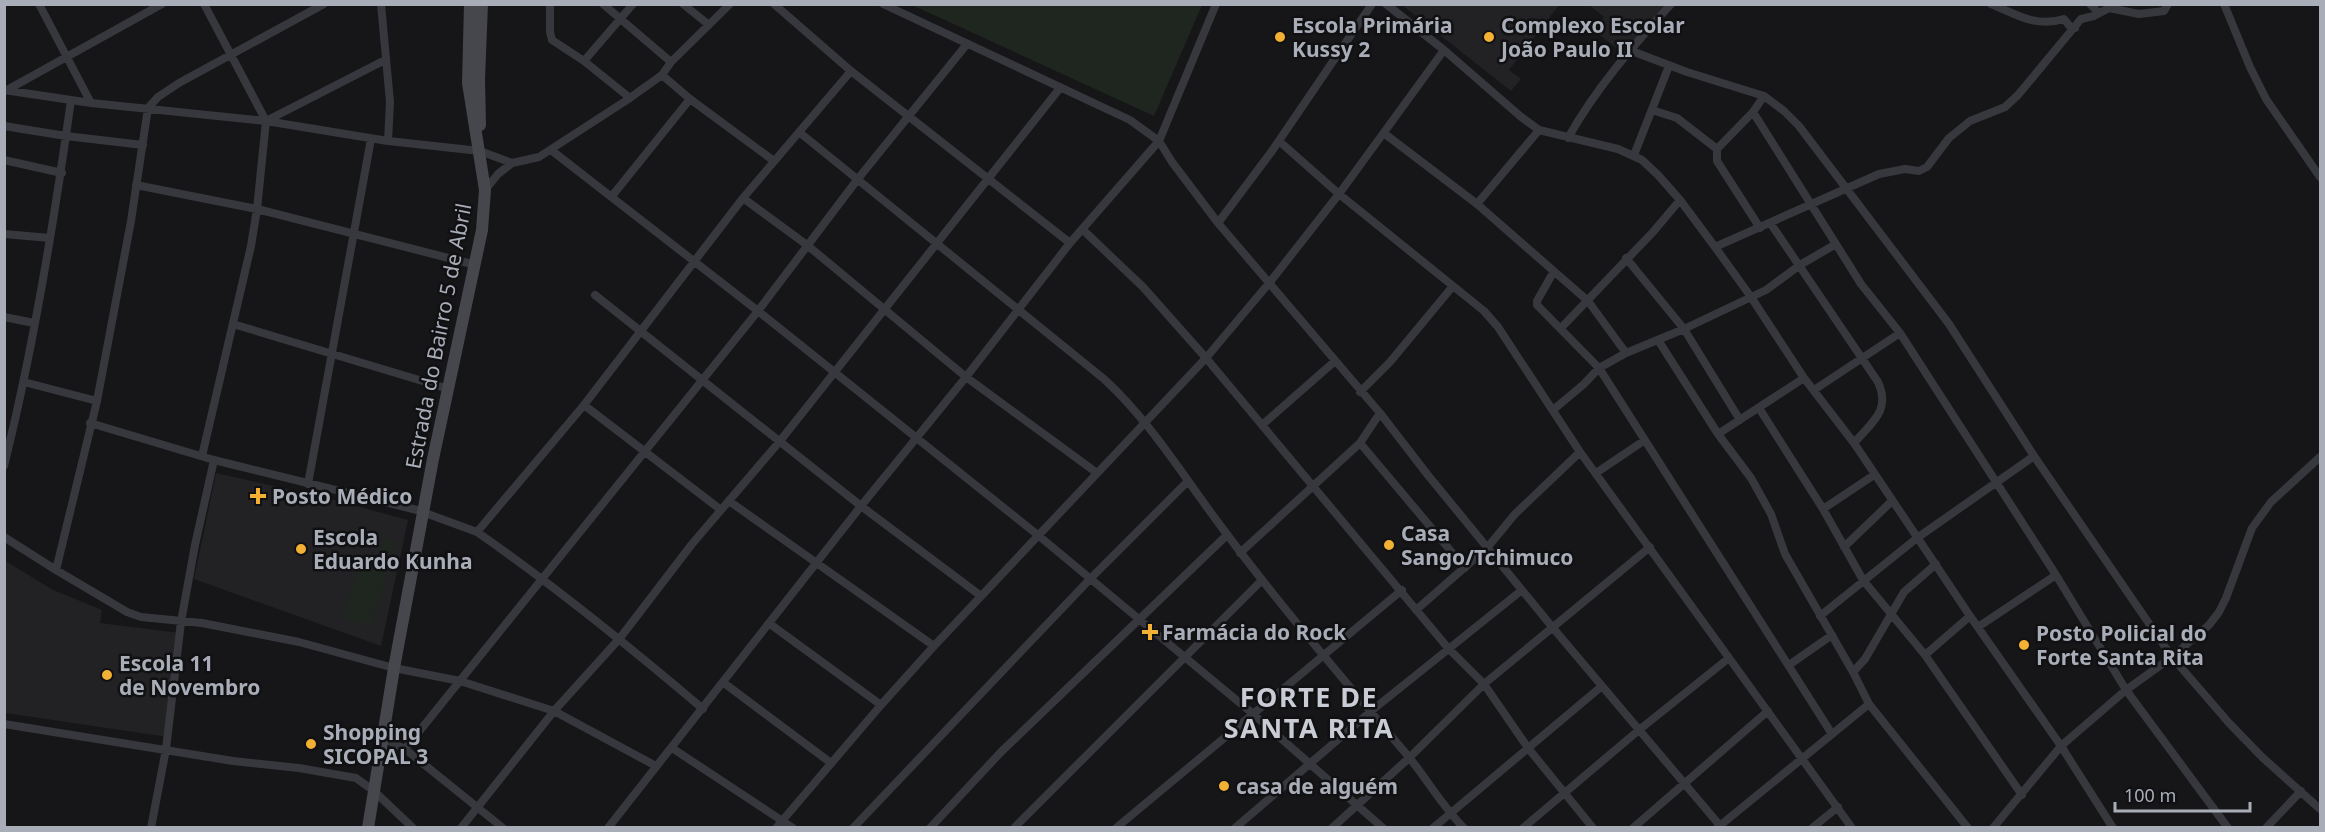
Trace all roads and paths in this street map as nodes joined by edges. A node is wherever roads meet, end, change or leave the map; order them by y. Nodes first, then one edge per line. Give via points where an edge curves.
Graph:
1 (39, 4) edge
2 (162, 4) edge
3 (204, 4) edge
4 (324, 4) edge
5 (381, 4) edge
6 (470, 4) edge
7 (482, 4) edge
8 (550, 4) edge
9 (603, 4) edge
10 (633, 4) edge
11 (684, 4) edge
12 (730, 4) edge
13 (774, 4) edge
14 (883, 4) edge
15 (1216, 4) edge
16 (1372, 4) edge
17 (1386, 4) edge
18 (1671, 4) edge
19 (1991, 4) edge
20 (2090, 4) edge
21 (2168, 4) edge
22 (2224, 4) edge
23 (310, 8) edge
24 (2098, 12) junction
25 (621, 19) junction
26 (709, 25) junction
27 (2074, 28) junction
28 (967, 44) junction
29 (1444, 50) junction
30 (1629, 50) junction
31 (231, 55) junction
32 (68, 58) junction
33 (385, 60) junction
34 (584, 61) junction
35 (670, 62) junction
36 (1668, 66) junction
37 (851, 71) junction
38 (662, 75) junction
39 (1060, 88) junction
40 (6, 90) edge
41 (1764, 96) junction
42 (630, 98) junction
43 (690, 99) junction
44 (71, 100) junction
45 (91, 103) junction
46 (148, 108) junction
47 (1652, 110) junction
48 (1753, 112) junction
49 (910, 116) junction
50 (266, 121) junction
51 (4, 126) edge
52 (1539, 130) junction
53 (799, 132) junction
54 (1385, 134) junction
55 (478, 135) junction
56 (66, 136) junction
57 (1568, 138) junction
58 (371, 139) junction
59 (388, 141) junction
60 (1159, 141) junction
61 (1279, 141) junction
62 (142, 145) junction
63 (1717, 149) junction
64 (551, 150) junction
65 (480, 151) junction
66 (1634, 155) junction
67 (4, 160) edge
68 (774, 161) junction
69 (512, 163) junction
70 (62, 173) junction
71 (2320, 177) edge
72 (857, 180) junction
73 (989, 180) junction
74 (136, 186) junction
75 (1847, 189) junction
76 (485, 190) junction
77 (1340, 194) junction
78 (612, 196) junction
79 (743, 198) junction
80 (1680, 200) junction
81 (1477, 204) junction
82 (1810, 205) junction
83 (257, 209) junction
84 (1218, 223) junction
85 (1771, 224) junction
86 (1760, 228) junction
87 (1082, 229) junction
88 (354, 232) junction
89 (4, 234) edge
90 (50, 238) junction
91 (1070, 243) junction
92 (936, 244) junction
93 (1836, 244) junction
94 (807, 245) junction
95 (1715, 247) junction
96 (1626, 258) junction
97 (692, 261) junction
98 (476, 265) junction
99 (1800, 265) junction
100 (1554, 271) junction
101 (1270, 282) junction
102 (1453, 286) junction
103 (594, 295) dead end
104 (1751, 297) junction
105 (1588, 301) junction
106 (885, 309) junction
107 (1018, 310) junction
108 (758, 311) junction
109 (4, 317) edge
110 (34, 323) junction
111 (233, 324) junction
112 (1561, 328) junction
113 (1684, 329) junction
114 (640, 332) junction
115 (1900, 333) junction
116 (1658, 340) junction
117 (1626, 353) junction
118 (331, 355) junction
119 (1206, 358) junction
120 (1862, 359) junction
121 (1335, 361) junction
122 (1599, 368) junction
123 (835, 372) junction
124 (966, 377) junction
125 (1804, 378) junction
126 (702, 379) junction
127 (24, 382) junction
128 (449, 389) junction
129 (1814, 390) junction
130 (1360, 392) junction
131 (97, 401) junction
132 (584, 405) junction
133 (1759, 408) junction
134 (1553, 410) junction
135 (1380, 413) junction
136 (1740, 420) junction
137 (4, 421) edge
138 (1145, 421) junction
139 (90, 423) junction
140 (15, 425) junction
141 (1262, 425) junction
142 (1718, 434) junction
143 (917, 439) junction
144 (1645, 440) junction
145 (780, 441) junction
146 (1360, 443) junction
147 (1854, 443) junction
148 (644, 452) junction
149 (1580, 452) junction
150 (202, 456) junction
151 (2034, 456) junction
152 (2320, 457) edge
153 (214, 460) junction
154 (4, 466) edge
155 (1097, 472) junction
156 (1596, 473) junction
157 (1874, 475) junction
158 (1187, 482) junction
159 (1996, 482) junction
160 (308, 484) junction
161 (1314, 487) junction
162 (729, 501) junction
163 (1892, 501) junction
164 (861, 507) junction
165 (1823, 508) junction
166 (721, 510) junction
167 (424, 512) junction
168 (477, 532) junction
169 (1227, 535) junction
170 (1039, 536) junction
171 (4, 537) edge
172 (1917, 538) junction
173 (1650, 547) junction
174 (1844, 547) junction
175 (1487, 548) junction
176 (1240, 553) junction
177 (818, 564) junction
178 (1936, 564) junction
179 (1465, 568) junction
180 (56, 570) junction
181 (2056, 576) junction
182 (543, 578) junction
183 (1091, 578) junction
184 (1262, 580) junction
185 (1863, 580) junction
186 (1402, 590) junction
187 (1522, 590) junction
188 (981, 596) junction
189 (1416, 610) junction
190 (1890, 613) junction
191 (1820, 616) junction
192 (1970, 616) junction
193 (1141, 620) junction
194 (182, 622) junction
195 (770, 624) junction
196 (1978, 627) junction
197 (1553, 628) junction
198 (1832, 635) junction
199 (620, 638) junction
200 (934, 646) junction
201 (1448, 648) junction
202 (1323, 654) junction
203 (1925, 655) junction
204 (2172, 657) junction
205 (1185, 658) junction
206 (1729, 658) junction
207 (1789, 665) junction
208 (394, 668) junction
209 (1853, 672) junction
210 (460, 681) junction
211 (724, 683) junction
212 (1484, 684) junction
213 (1602, 686) junction
214 (2126, 690) junction
215 (1869, 704) junction
216 (880, 705) junction
217 (704, 709) junction
218 (554, 711) junction
219 (1768, 711) junction
220 (1370, 712) junction
221 (1252, 713) junction
222 (4, 724) edge
223 (1639, 730) junction
224 (1832, 734) junction
225 (383, 738) junction
226 (2061, 746) junction
227 (672, 748) junction
228 (1528, 748) junction
229 (166, 749) junction
230 (405, 749) junction
231 (1803, 757) junction
232 (1409, 758) junction
233 (831, 763) junction
234 (1311, 764) junction
235 (656, 766) junction
236 (1685, 784) junction
237 (374, 791) junction
238 (2301, 791) junction
239 (1564, 792) junction
240 (2022, 795) junction
241 (1357, 805) junction
242 (478, 807) junction
243 (1838, 807) junction
244 (2320, 809) edge
245 (1451, 814) junction
246 (779, 824) edge
247 (1720, 827) edge
248 (151, 828) edge
249 (368, 828) edge
250 (412, 828) edge
251 (461, 828) edge
252 (503, 828) edge
253 (608, 828) edge
254 (793, 828) edge
255 (853, 828) edge
256 (930, 828) edge
257 (1014, 828) edge
258 (1116, 828) edge
259 (1235, 828) edge
260 (1332, 828) edge
261 (1383, 828) edge
262 (1433, 828) edge
263 (1464, 828) edge
264 (1523, 828) edge
265 (1593, 828) edge
266 (1633, 828) edge
267 (1812, 828) edge
268 (1852, 828) edge
269 (1968, 828) edge
270 (1993, 828) edge
271 (2113, 828) edge
272 (2228, 828) edge
273 (2266, 828) edge

1 - 32 street
2 - 32 street
3 - 31 street
4 - 23 street
5 - 33 street
6 - 55 street via 468,83
7 - 55 street
8 - 34 street via 550,37
9 - 25 street
10 - 25 street
11 - 26 street
12 - 26 street
13 - 37 street
14 - 28 street
15 - 60 street
16 - 61 street
17 - 29 street
18 - 30 street
19 - 27 street via 2025,20 2064,19
20 - 24 street
21 - 24 street via 2164,11 2139,14 2109,8
22 - 71 street via 2266,99
23 - 31 street
24 - 27 street via 2081,19
25 - 34 street
25 - 35 street
26 - 35 street
27 - 75 street via 2018,95 2005,107 1970,121 1949,138 1927,167 1879,174
28 - 39 street
28 - 49 street
29 - 52 street
29 - 54 street
30 - 36 street
30 - 57 street
31 - 46 street via 158,97
31 - 50 street
32 - 40 street
32 - 45 street
33 - 50 street
33 - 59 street via 390,102
34 - 42 street
35 - 38 street
36 - 41 street
36 - 47 street
37 - 49 street
37 - 53 street
38 - 42 street
38 - 43 street
39 - 60 street via 1130,120
39 - 73 street
40 - 44 street
41 - 48 street
41 - 75 street via 1799,126
42 - 64 street
43 - 68 street
43 - 78 street
44 - 45 street
44 - 56 street
45 - 46 street
46 - 50 street
46 - 62 street
47 - 63 street via 1677,118
47 - 66 street
48 - 63 street
48 - 82 street
49 - 72 street
49 - 73 street
50 - 58 street
50 - 83 street
51 - 56 street
52 - 57 street
52 - 81 street
53 - 68 street
53 - 72 street
54 - 77 street
54 - 81 street
55 - 65 street, Estrada do Bairro 5 de Abril
56 - 62 street
56 - 70 street
57 - 66 street
58 - 59 street
58 - 88 street
59 - 65 street
60 - 84 street
60 - 87 street
61 - 77 street
61 - 84 street
62 - 74 street
63 - 86 street via 1718,160
64 - 69 street
64 - 78 street
65 - 69 street
65 - 76 street, Estrada do Bairro 5 de Abril
66 - 80 street
67 - 70 street
68 - 79 street
69 - 76 street
70 - 90 street
72 - 92 street
72 - 94 street
73 - 91 street
73 - 92 street
74 - 83 street
74 - 131 street
75 - 82 street
75 - 151 street via 1949,324
76 - 98 street, Estrada do Bairro 5 de Abril
77 - 101 street
77 - 102 street
78 - 97 street
79 - 94 street
79 - 97 street
80 - 95 street
80 - 96 street
81 - 100 street
82 - 85 street
82 - 93 street
83 - 88 street
83 - 111 street
84 - 101 street
85 - 86 street
85 - 99 street
86 - 95 street
87 - 91 street
87 - 119 street via 1143,287
88 - 98 street
88 - 118 street
89 - 90 street
90 - 110 street
91 - 107 street
92 - 106 street
92 - 107 street
93 - 99 street
93 - 115 street via 1860,284
94 - 106 street
94 - 108 street
95 - 104 street
96 - 105 street
96 - 113 street
97 - 108 street
97 - 114 street
98 - 128 street, Estrada do Bairro 5 de Abril
99 - 104 street
99 - 120 street
100 - 105 street
100 - 112 street via 1536,303
101 - 119 street
101 - 121 street
102 - 130 street
102 - 134 street via 1498,327
103 - 114 street
104 - 113 street
104 - 125 street
105 - 112 street
105 - 117 street
106 - 123 street
106 - 124 street
107 - 124 street
107 - 138 street via 1104,379
108 - 123 street
108 - 126 street
109 - 110 street
110 - 127 street
111 - 118 street
111 - 150 street
112 - 122 street
113 - 116 street
113 - 136 street
114 - 126 street
114 - 132 street
115 - 120 street
115 - 159 street
116 - 117 street
116 - 142 street
117 - 122 street
118 - 128 street
118 - 160 street
119 - 138 street
119 - 141 street
120 - 129 street
120 - 147 street via 1878,382 1884,401 1879,414
121 - 130 street
121 - 141 street
122 - 134 street
122 - 144 street
123 - 143 street
123 - 145 street
124 - 143 street
124 - 155 street
125 - 129 street
125 - 133 street
126 - 145 street
126 - 148 street
127 - 131 street
127 - 140 street
128 - 167 street, Estrada do Bairro 5 de Abril
129 - 147 street
130 - 135 street
131 - 139 street
132 - 148 street
132 - 168 street
133 - 136 street
133 - 165 street
134 - 149 street
135 - 146 street
135 - 175 street
136 - 142 street
137 - 140 street
138 - 155 street
138 - 158 street
139 - 150 street
139 - 180 street
140 - 154 street
141 - 161 street
142 - 191 street via 1751,478 1785,554
143 - 164 street
143 - 170 street
144 - 156 street
144 - 207 street
145 - 162 street
145 - 164 street
146 - 161 street
146 - 179 street
147 - 157 street
148 - 166 street
148 - 182 street
149 - 156 street
149 - 175 street via 1515,514
150 - 153 street
151 - 159 street
151 - 204 street
152 - 204 street via 2262,513 2252,528 2219,612
153 - 160 street
153 - 194 street
155 - 170 street
156 - 173 street
157 - 163 street
157 - 165 street
158 - 169 street
158 - 183 street
159 - 172 street
159 - 181 street
160 - 167 street
161 - 176 street
161 - 186 street
162 - 166 street
162 - 177 street
163 - 172 street
163 - 174 street
164 - 177 street
164 - 188 street
165 - 174 street
166 - 199 street
167 - 168 street
167 - 208 street, Estrada do Bairro 5 de Abril
168 - 182 street
169 - 176 street
169 - 193 street
170 - 183 street
170 - 188 street
171 - 180 street
172 - 178 street
172 - 185 street
173 - 197 street
173 - 206 street
174 - 185 street
175 - 179 street
175 - 187 street
176 - 184 street
177 - 195 street
177 - 200 street
178 - 190 street via 1904,592
178 - 192 street
179 - 189 street
180 - 194 street via 127,612
181 - 196 street
181 - 214 street
182 - 199 street
182 - 210 street
183 - 193 street
183 - 255 street
184 - 202 street
184 - 205 street
185 - 190 street
185 - 191 street
186 - 189 street
186 - 202 street
187 - 197 street
187 - 201 street
188 - 200 street
189 - 201 street
190 - 203 street
190 - 209 street
191 - 198 street
192 - 196 street
192 - 203 street
193 - 205 street
193 - 256 street via 1001,752
194 - 208 street via 298,642
194 - 229 street
195 - 211 street
195 - 216 street
196 - 226 street
197 - 212 street
197 - 213 street
198 - 207 street
198 - 209 street
199 - 217 street
199 - 218 street
200 - 216 street
201 - 212 street
201 - 220 street
202 - 220 street
202 - 221 street
203 - 240 street
204 - 214 street
204 - 238 street via 2229,723
205 - 221 street
205 - 257 street
206 - 219 street
206 - 223 street
207 - 224 street
208 - 210 street
208 - 225 street, Estrada do Bairro 5 de Abril
209 - 215 street
210 - 218 street
210 - 230 street
211 - 217 street
211 - 233 street
212 - 228 street
212 - 232 street
213 - 223 street
213 - 228 street
214 - 226 street
214 - 272 street
215 - 224 street
215 - 269 street
216 - 233 street
217 - 227 street
218 - 235 street
218 - 242 street
219 - 231 street
219 - 236 street
220 - 232 street
220 - 234 street
221 - 234 street
221 - 258 street
222 - 229 street
223 - 236 street
223 - 239 street
224 - 231 street
225 - 230 street
225 - 237 street, Estrada do Bairro 5 de Abril
226 - 240 street
226 - 271 street
227 - 235 street
227 - 246 street
228 - 239 street
228 - 245 street
229 - 237 street via 356,778
229 - 248 street
230 - 242 street
231 - 243 street
231 - 247 street
232 - 241 street
232 - 245 street
233 - 246 street
234 - 241 street
234 - 259 street
235 - 253 street
236 - 247 street
236 - 266 street
237 - 249 street, Estrada do Bairro 5 de Abril
237 - 250 street
238 - 244 street
238 - 273 street
239 - 264 street
239 - 265 street
240 - 270 street
241 - 260 street
241 - 261 street
242 - 251 street
242 - 252 street
243 - 267 street
243 - 268 street
245 - 262 street
245 - 263 street
246 - 254 street

